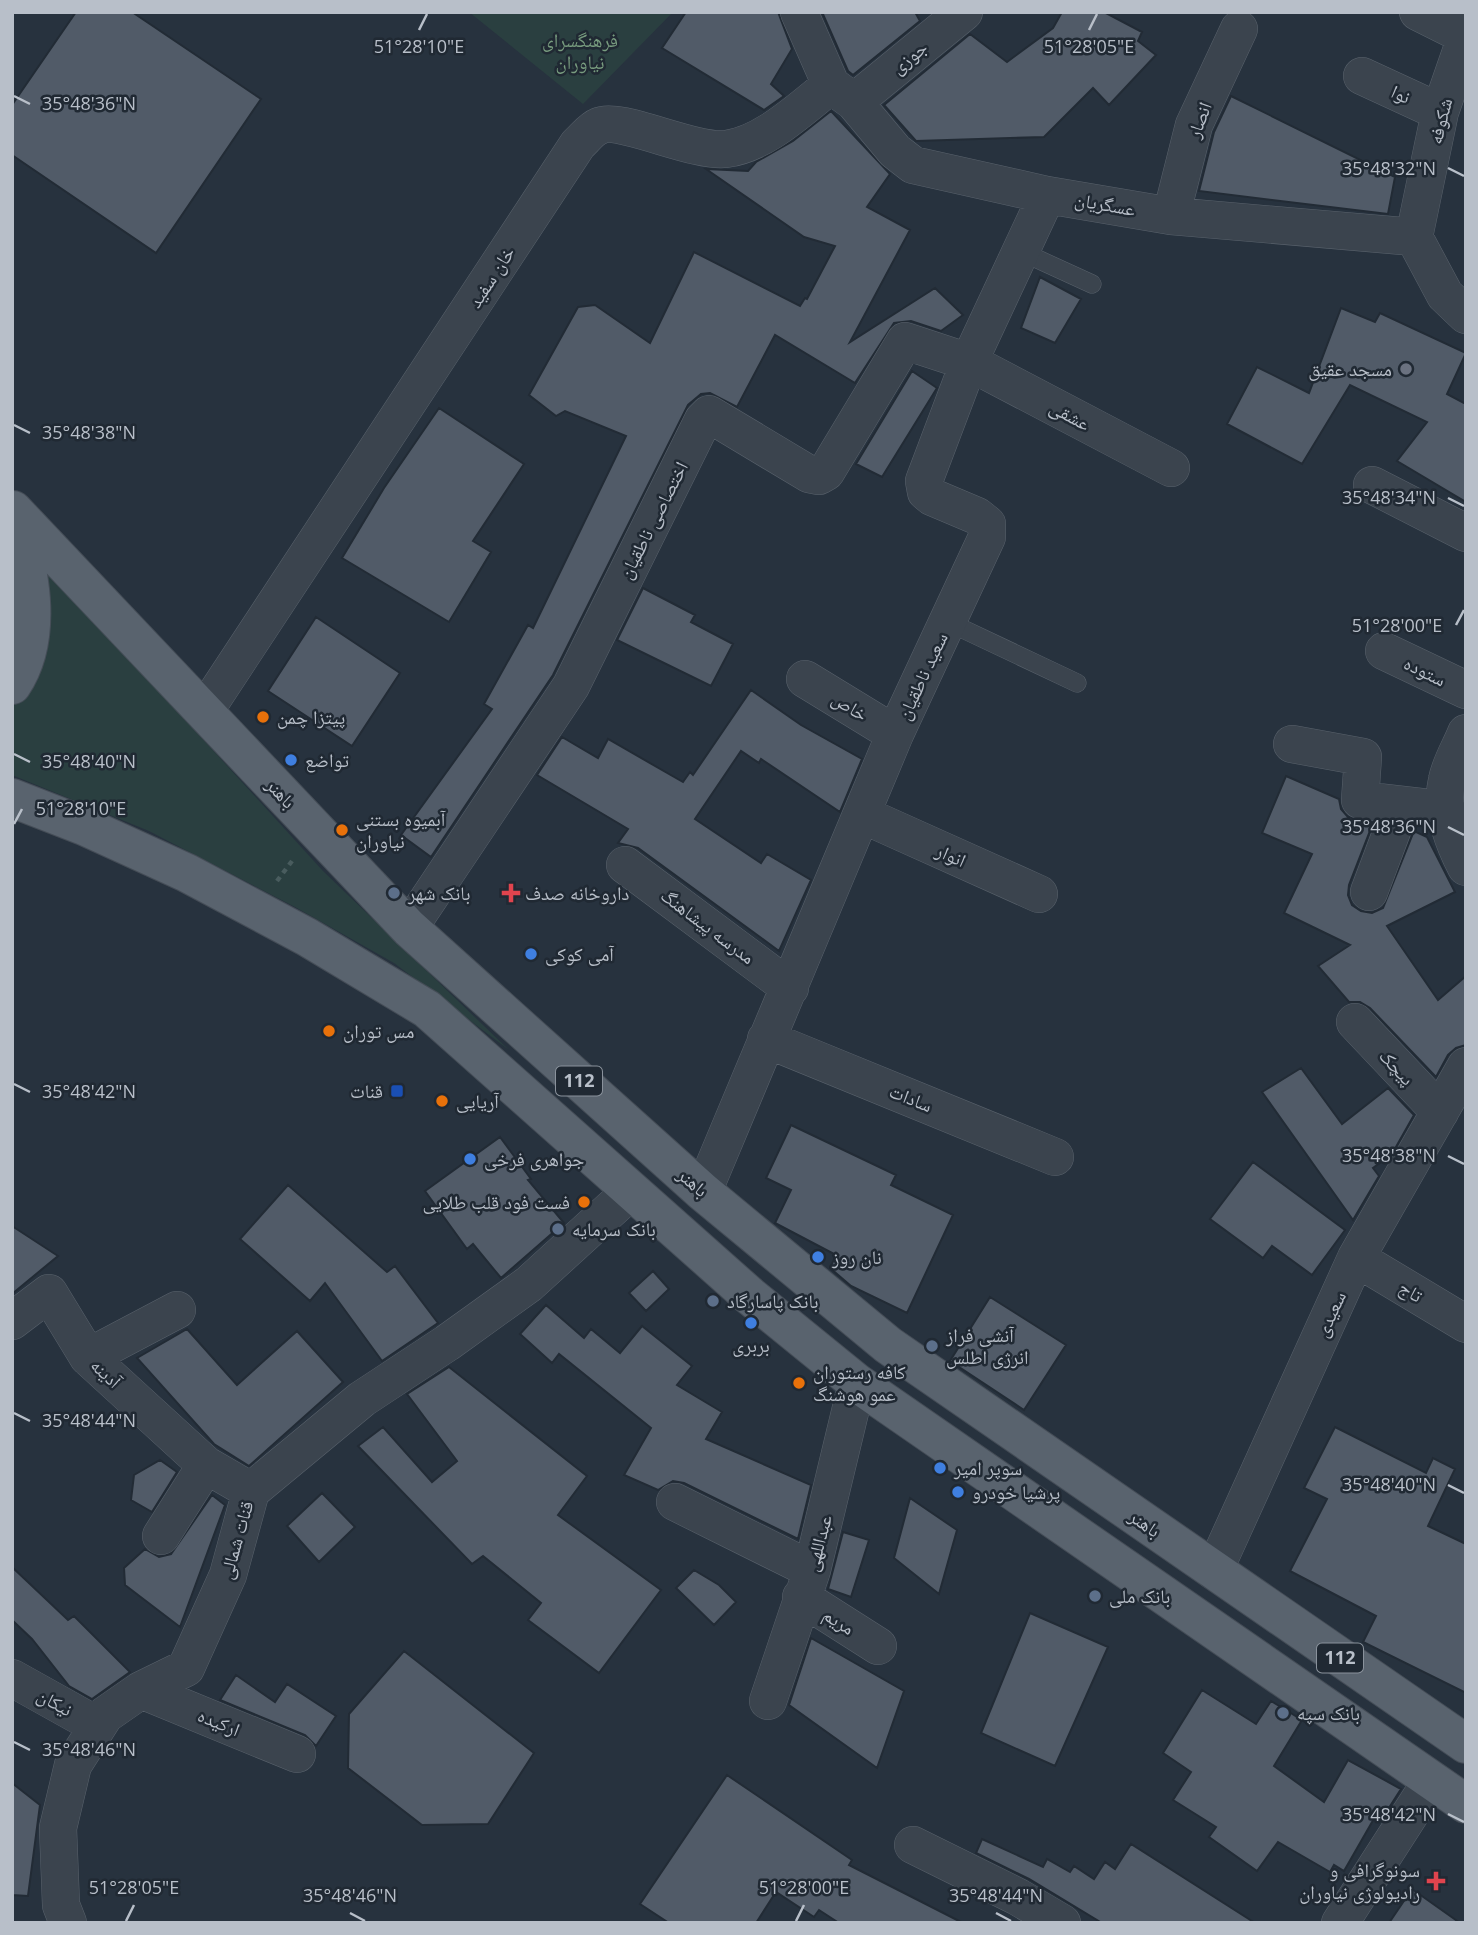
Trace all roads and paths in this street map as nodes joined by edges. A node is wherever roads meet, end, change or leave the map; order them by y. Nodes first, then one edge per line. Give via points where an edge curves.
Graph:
1 (800, 12) edge
2 (964, 12) edge
3 (1418, 12) edge
4 (1239, 29) dead end
5 (1466, 37) edge
6 (1362, 76) dead end
7 (843, 93) junction
8 (1440, 112) junction
9 (1047, 195) junction
10 (1171, 216) junction
11 (1414, 237) junction
12 (1020, 251) junction
13 (1092, 284) dead end
14 (1466, 315) edge
15 (969, 362) junction
16 (1171, 468) dead end
17 (1372, 485) dead end
18 (13, 510) edge
19 (1466, 533) edge
20 (948, 622) junction
21 (1384, 651) dead end
22 (805, 679) dead end
23 (1077, 683) dead end
24 (12, 685) edge
25 (1466, 690) edge
26 (204, 712) junction
27 (1466, 733) edge
28 (895, 734) junction
29 (1292, 744) dead end
30 (12, 798) edge
31 (1401, 807) junction
32 (1447, 810) junction
33 (863, 815) junction
34 (315, 829) junction
35 (625, 865) dead end
36 (1466, 867) edge
37 (1369, 892) dead end
38 (1039, 894) dead end
39 (256, 910) junction
40 (409, 928) junction
41 (790, 988) junction
42 (1355, 1022) dead end
43 (766, 1039) junction
44 (1466, 1066) edge
45 (1440, 1112) junction
46 (1055, 1157) dead end
47 (631, 1192) junction
48 (703, 1192) junction
49 (1356, 1258) junction
50 (177, 1310) dead end
51 (12, 1321) edge
52 (1466, 1324) edge
53 (88, 1357) junction
54 (857, 1383) junction
55 (206, 1465) junction
56 (251, 1491) junction
57 (675, 1502) dead end
58 (161, 1536) dead end
59 (1214, 1572) junction
60 (807, 1583) junction
61 (878, 1646) dead end
62 (12, 1678) edge
63 (141, 1690) junction
64 (768, 1701) dead end
65 (98, 1726) junction
66 (1466, 1744) edge
67 (297, 1754) dead end
68 (1432, 1780) junction
69 (1466, 1804) edge
70 (913, 1845) dead end
71 (68, 1923) edge
72 (1062, 1923) edge
73 (1340, 1923) edge

1 - 7 street
2 - 7 street, جوزی
3 - 5 street
4 - 10 street, انصار via 1194,125
5 - 8 street, شکوفه
6 - 8 street, نوا
7 - 9 street, عسگریان via 895,151 914,165
7 - 26 street, خان سفید via 748,144 723,149 677,142 615,124 599,126 578,144
8 - 11 street, شکوفه
9 - 10 street, عسگریان
9 - 12 street, سعید ناطقیان
10 - 11 street, عسگریان
11 - 14 street via 1445,295
12 - 13 lane
12 - 15 street, سعید ناطقیان
15 - 16 street, عشقی
15 - 20 street, سعید ناطقیان via 924,481 932,497 987,524 988,537
15 - 40 street, اختصاصی ناطقیان via 905,341 826,472 819,476 717,416 709,414 703,420 571,685
17 - 19 street
18 - 24 main road via 28,574 31,621 26,653
18 - 26 main road, باهنر / 112
20 - 23 lane
20 - 28 street, سعید ناطقیان
21 - 25 street, ستوده
22 - 28 street, خاص
26 - 34 main road, باهنر / 112
27 - 32 street via 1446,781
28 - 33 street, سعید ناطقیان
29 - 31 street via 1363,757 1360,800
30 - 39 main road, 112 via 130,847
31 - 32 street
31 - 37 street
32 - 36 street via 1454,845
33 - 38 street, انوار
33 - 41 street, سعید ناطقیان
34 - 39 path
34 - 40 main road, باهنر / 112
35 - 41 street, مدرسه پیشاهنگ
39 - 47 main road, 112 via 428,1009
40 - 48 main road, باهنر / 112
41 - 43 street, سعید ناطقیان
42 - 45 street, پیچک
43 - 46 street, سادات
43 - 48 street, سعید ناطقیان
44 - 45 street, سعیدی
45 - 49 street, سعیدی
47 - 54 main road, 112
47 - 56 street, قنات شمالى via 529,1284 362,1399
48 - 59 main road, باهنر / 112 via 888,1345
49 - 52 street, تاج
49 - 59 street, سعیدی
50 - 53 street
51 - 53 street, آدینه via 50,1293
53 - 55 street, آدینه
54 - 60 street, عبداللهی
54 - 68 main road, 112
55 - 56 street, آدینه
55 - 58 street
56 - 63 street, قنات شمالى via 229,1575 186,1668
57 - 60 street, مریم
59 - 66 main road, باهنر / 112
60 - 61 street, مریم
60 - 64 street, عبداللهی
62 - 65 street, نیکان
63 - 65 street, قنات شمالى via 105,1715
63 - 67 street, ارکیده
65 - 71 street, قنات شمالى via 73,1765 58,1828 61,1905
68 - 69 main road, 112
68 - 73 street
70 - 72 street

